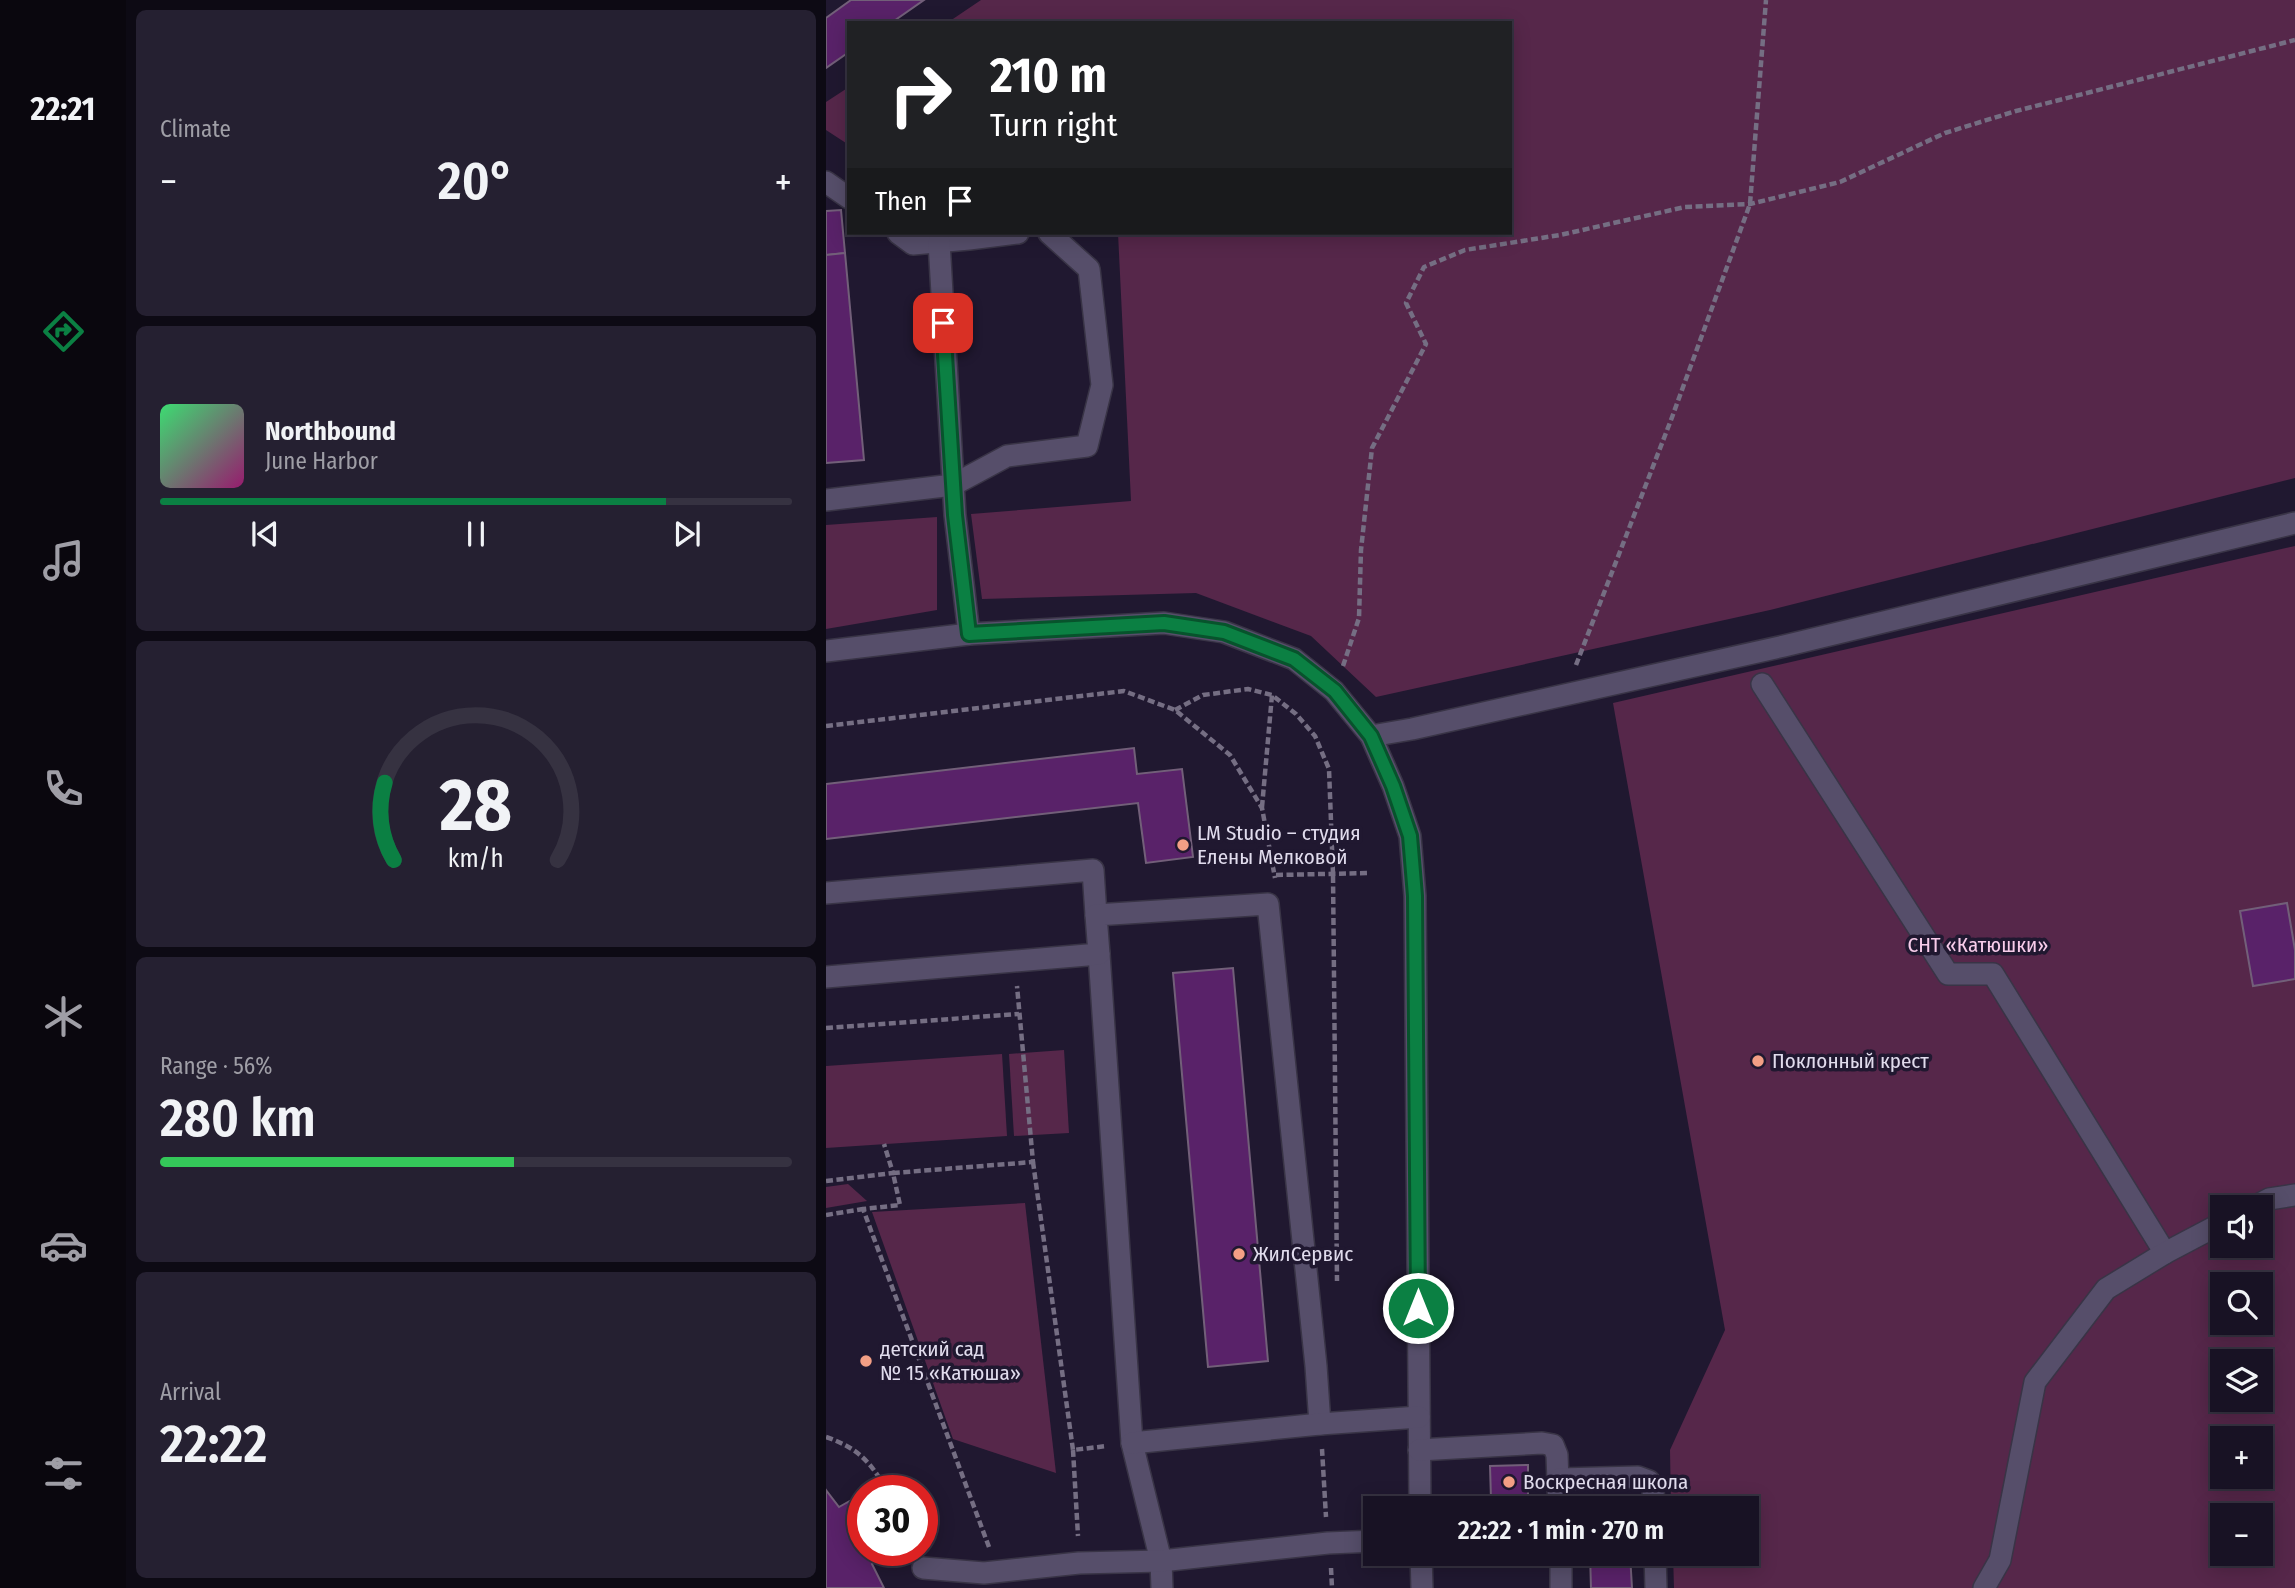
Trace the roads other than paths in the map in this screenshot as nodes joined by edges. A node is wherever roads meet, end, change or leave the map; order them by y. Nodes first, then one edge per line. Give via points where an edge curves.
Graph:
1 (826, 182) edge
2 (847, 197) edge
3 (901, 235) edge
4 (1000, 235) edge
5 (1051, 235) edge
6 (939, 242) junction
7 (953, 485) junction
8 (826, 500) edge
9 (2295, 523) edge
10 (969, 634) junction
11 (826, 651) edge
12 (1762, 684) dead end
13 (1371, 736) junction
14 (826, 893) edge
15 (1096, 915) junction
16 (1099, 954) junction
17 (826, 977) edge
18 (2295, 1195) edge
19 (2273, 1198) edge
20 (2210, 1229) edge
21 (2165, 1252) junction
22 (1419, 1417) junction
23 (1320, 1424) junction
24 (1132, 1443) junction
25 (1419, 1450) junction
26 (1559, 1479) junction
27 (1420, 1496) edge
28 (1559, 1496) edge
29 (1653, 1496) edge
30 (1363, 1542) edge
31 (1161, 1560) junction
32 (1421, 1566) edge
33 (1560, 1566) edge
34 (1655, 1566) edge
35 (923, 1568) dead end
36 (1162, 1588) edge
37 (1422, 1588) edge
38 (1561, 1588) edge
39 (1656, 1588) edge
40 (1984, 1588) edge

1 - 2 street
3 - 6 street via 913,243
4 - 6 street
5 - 7 street via 1089,269 1102,384 1087,446 1007,456
6 - 7 street
7 - 8 street
7 - 10 street
9 - 13 street via 1784,646
10 - 11 street
10 - 13 street via 1164,623 1224,632 1294,659 1335,691
12 - 21 street via 1948,974 1993,974
13 - 22 street via 1410,836 1415,896
14 - 15 street via 1093,870
15 - 16 street
15 - 23 street via 1268,904
16 - 17 street
16 - 24 street
18 - 19 street
20 - 21 street
21 - 40 street via 2106,1289 2035,1382 2000,1560
22 - 23 street
22 - 25 street
23 - 24 street
24 - 31 street
25 - 26 street via 1542,1443 1553,1446
25 - 27 street
26 - 28 street
26 - 29 street via 1638,1477 1649,1481
30 - 31 street
31 - 35 street via 984,1573
31 - 36 street
32 - 37 street
33 - 38 street
34 - 39 street

